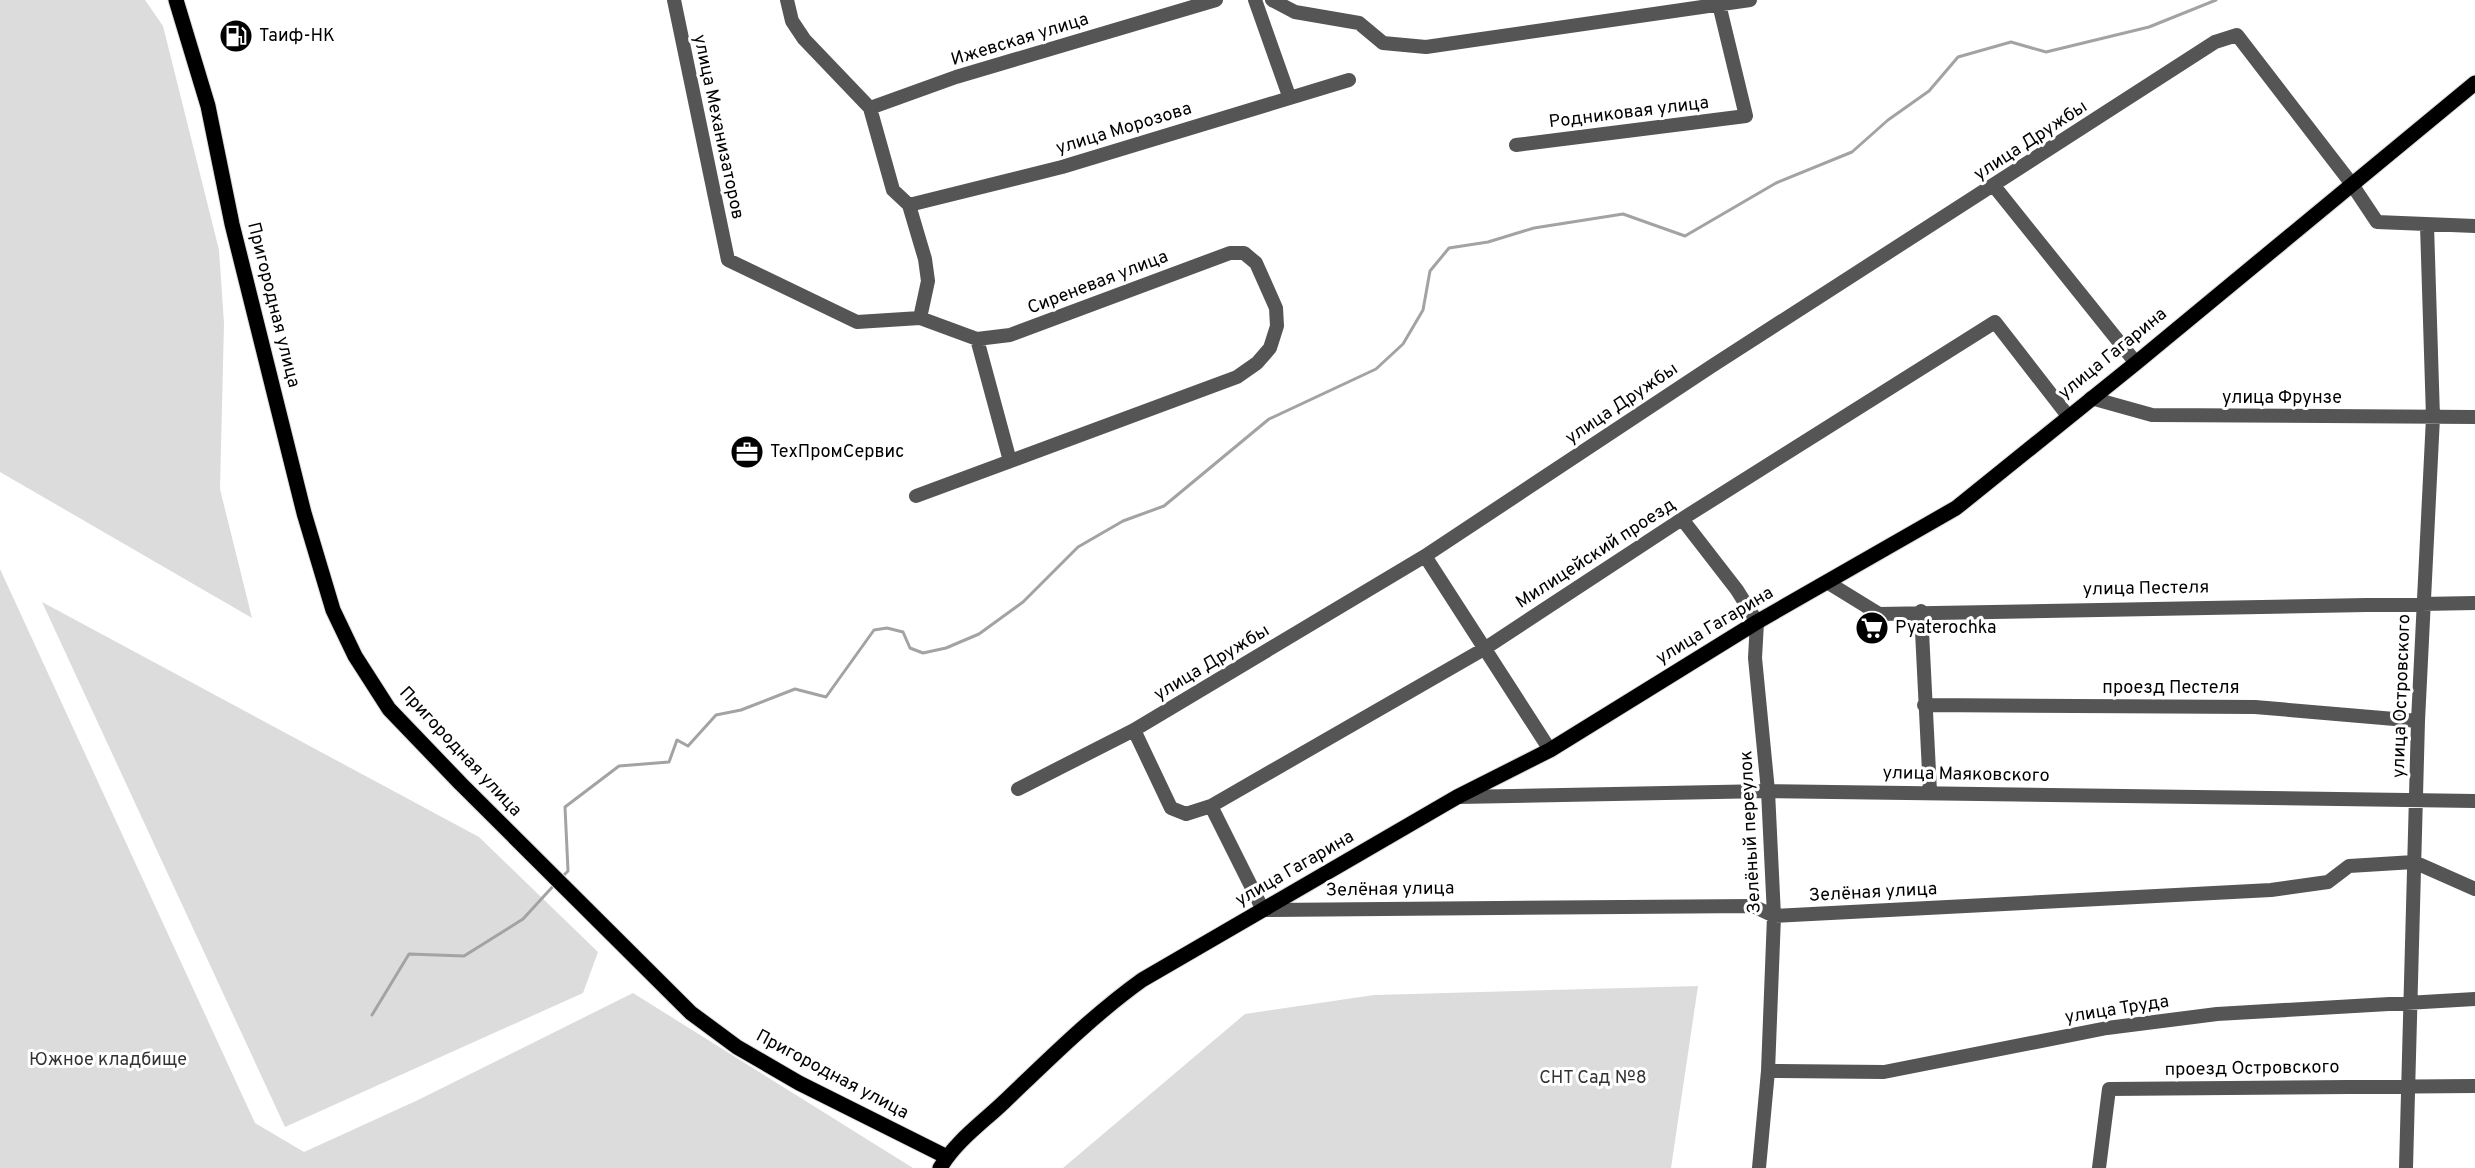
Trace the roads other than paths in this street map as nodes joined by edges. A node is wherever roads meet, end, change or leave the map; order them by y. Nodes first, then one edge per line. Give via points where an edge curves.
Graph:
1 (176, 0) edge
2 (674, 0) edge
3 (787, 0) edge
4 (1216, 0) edge
5 (1255, 0) edge
6 (1272, 0) edge
7 (1750, 0) edge
8 (1718, 2) edge
9 (1349, 80) dead end
10 (2475, 83) edge
11 (1289, 96) junction
12 (870, 108) junction
13 (1516, 146) dead end
14 (2351, 183) junction
15 (1994, 186) junction
16 (909, 205) junction
17 (2427, 225) junction
18 (2475, 226) edge
19 (920, 318) junction
20 (977, 339) junction
21 (2136, 363) junction
22 (2091, 398) junction
23 (2068, 416) junction
24 (2433, 417) junction
25 (2475, 417) edge
26 (1010, 461) junction
27 (916, 495) dead end
28 (1682, 519) junction
29 (1425, 556) junction
30 (1827, 582) junction
31 (2423, 603) junction
32 (2475, 603) edge
33 (1921, 611) junction
34 (1757, 622) junction
35 (1484, 649) junction
36 (1924, 705) junction
37 (2418, 721) junction
38 (1134, 730) junction
39 (1550, 750) junction
40 (1018, 789) dead end
41 (1768, 791) junction
42 (1930, 792) junction
43 (1457, 797) junction
44 (2417, 799) junction
45 (2475, 801) edge
46 (1211, 806) junction
47 (2415, 862) junction
48 (2475, 889) edge
49 (1263, 910) junction
50 (1774, 916) junction
51 (2475, 999) edge
52 (2409, 1001) junction
53 (1768, 1071) junction
54 (2409, 1086) junction
55 (2475, 1086) edge
56 (943, 1163) edge
57 (1759, 1168) edge
58 (2099, 1168) edge
59 (2406, 1168) edge

1 - 56 main road, Пригородная улица via 208,106 232,224 304,513 333,610 355,656 389,709 691,1013 737,1047
2 - 19 street, улица Механизаторов via 728,260 857,322
3 - 12 street via 792,21 804,39
4 - 12 street, Ижевская улица via 956,77
5 - 11 street
6 - 8 street via 1295,12 1359,22 1383,43 1426,47
7 - 8 street
8 - 13 street, Родниковая улица via 1746,116
9 - 11 street, улица Морозова
10 - 14 main road, улица Гагарина
11 - 16 street, улица Морозова via 1062,167
12 - 16 street via 893,190
14 - 15 street, улица Дружбы via 2237,35 2215,42
14 - 17 street via 2377,222
14 - 21 main road, улица Гагарина
15 - 21 street
15 - 29 street, улица Дружбы
16 - 19 street via 928,280
17 - 18 street
17 - 24 street, улица Островского
19 - 20 street
20 - 26 street
20 - 26 street, Сиреневая улица via 1010,335 1230,253 1244,254 1256,262 1276,308 1277,326 1270,348 1237,377
21 - 22 main road, улица Гагарина
22 - 23 main road, улица Гагарина
22 - 24 street, улица Фрунзе via 2152,415
23 - 28 street, Милицейский проезд via 1995,322
23 - 30 main road, улица Гагарина via 1956,508
24 - 25 street, улица Фрунзе
24 - 31 street, улица Островского
26 - 27 street
28 - 34 street
28 - 35 street, Милицейский проезд
29 - 35 street
29 - 38 street, улица Дружбы
30 - 33 street, улица Пестеля via 1879,614
30 - 34 main road, улица Гагарина
31 - 32 street, улица Пестеля
31 - 33 street, улица Пестеля
31 - 37 street, улица Островского
33 - 36 street
34 - 39 main road, улица Гагарина
34 - 41 street, Зелёный переулок via 1755,658
35 - 39 street
35 - 46 street, Милицейский проезд
36 - 37 street, проезд Пестеля via 2256,706
36 - 42 street
37 - 44 street, улица Островского
38 - 40 street, улица Дружбы
38 - 46 street, Милицейский проезд via 1170,808 1186,814
39 - 43 main road, улица Гагарина
41 - 42 street, улица Маяковского
41 - 43 street, улица Маяковского
41 - 50 street, Зелёный переулок
42 - 44 street, улица Маяковского
43 - 49 main road, улица Гагарина
44 - 45 street, улица Маяковского
44 - 47 street, улица Островского
46 - 49 street
47 - 48 street, Зелёная улица
47 - 50 street, Зелёная улица via 2349,866 2328,882 2271,890
47 - 52 street, улица Островского
49 - 50 street, Зелёная улица via 1753,906
49 - 56 main road, улица Гагарина via 1142,980 1105,1007 975,1128
50 - 53 street, Зелёный переулок
51 - 52 street, улица Труда
52 - 53 street, улица Труда via 2217,1014 2107,1028 1884,1072
52 - 54 street, улица Островского
53 - 57 street, Зелёный переулок
54 - 55 street, проезд Островского
54 - 58 street, проезд Островского via 2109,1089
54 - 59 street, улица Островского

